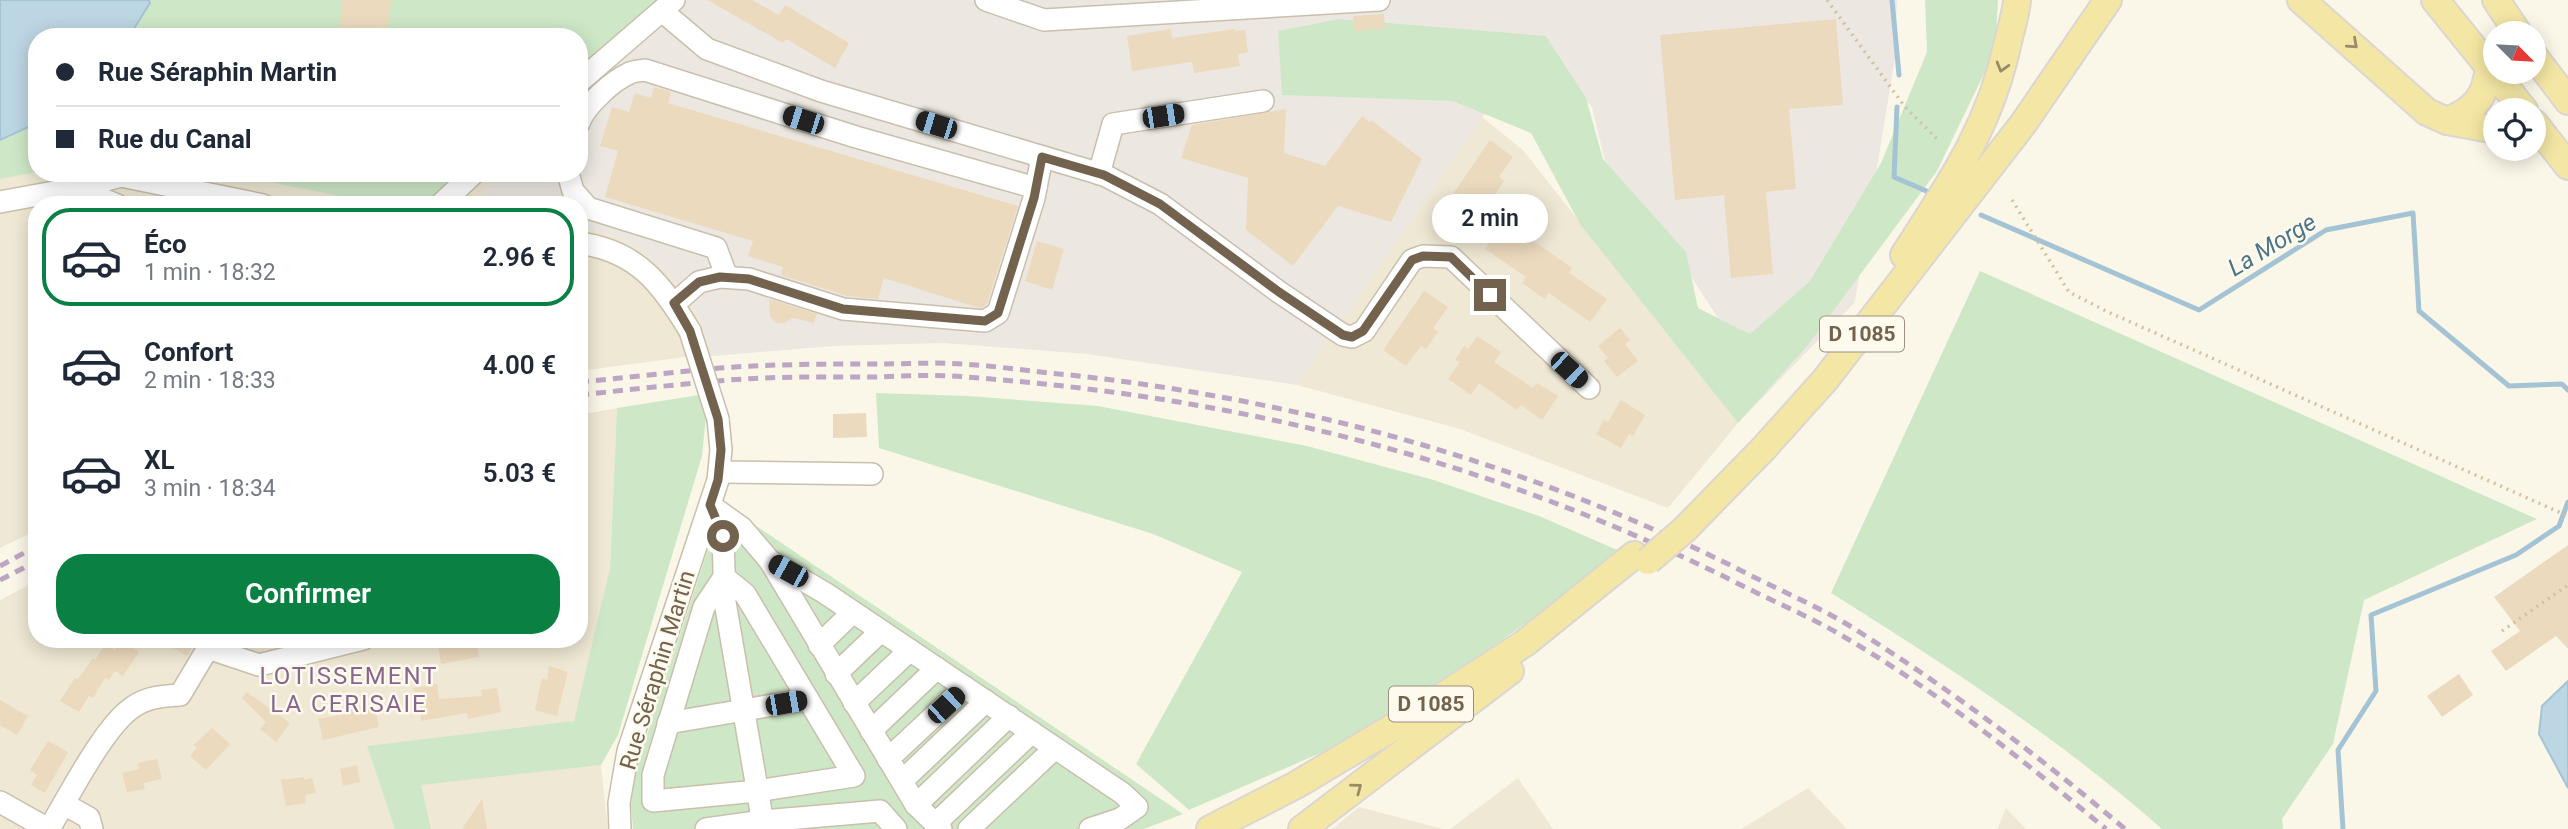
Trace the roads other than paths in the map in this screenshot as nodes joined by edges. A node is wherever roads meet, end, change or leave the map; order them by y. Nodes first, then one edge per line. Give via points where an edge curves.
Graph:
1 (986, 0) edge
2 (1379, 0) edge
3 (2017, 0) edge
4 (2092, 0) edge
5 (2108, 0) edge
6 (2129, 0) edge
7 (2301, 0) edge
8 (2435, 0) edge
9 (2496, 0) edge
10 (668, 5) edge
11 (2510, 21) edge
12 (2483, 59) edge
13 (2546, 72) edge
14 (588, 74) edge
15 (2484, 84) edge
16 (2503, 84) edge
17 (2514, 98) edge
18 (1263, 101) dead end
19 (2568, 101) edge
20 (588, 107) edge
21 (2447, 121) junction
22 (2023, 124) junction
23 (2483, 128) edge
24 (2546, 139) edge
25 (2546, 154) edge
26 (1042, 157) junction
27 (2568, 167) edge
28 (1099, 174) junction
29 (98, 182) edge
30 (150, 182) edge
31 (464, 182) edge
32 (76, 188) junction
33 (1036, 188) junction
34 (33, 196) edge
35 (93, 196) edge
36 (219, 196) edge
37 (450, 196) edge
38 (28, 197) edge
39 (0, 202) edge
40 (588, 208) edge
41 (588, 244) edge
42 (1895, 269) junction
43 (727, 277) junction
44 (674, 303) junction
45 (1589, 388) dead end
46 (719, 472) junction
47 (872, 474) dead end
48 (710, 505) junction
49 (1677, 526) junction
50 (1641, 558) junction
51 (770, 561) junction
52 (724, 577) junction
53 (825, 593) junction
54 (853, 612) junction
55 (802, 616) junction
56 (881, 631) junction
57 (819, 645) junction
58 (208, 648) edge
59 (208, 648) edge
60 (326, 648) edge
61 (910, 650) junction
62 (1533, 654) junction
63 (937, 668) junction
64 (836, 674) junction
65 (965, 687) junction
66 (808, 699) junction
67 (986, 701) junction
68 (854, 703) junction
69 (743, 710) junction
70 (1009, 716) junction
71 (668, 723) junction
72 (871, 731) junction
73 (1032, 732) junction
74 (1055, 748) junction
75 (888, 760) junction
76 (902, 781) junction
77 (757, 791) junction
78 (0, 802) edge
79 (64, 804) junction
80 (916, 805) junction
81 (763, 825) edge
82 (938, 827) edge
83 (48, 829) edge
84 (92, 829) edge
85 (621, 829) edge
86 (706, 829) edge
87 (896, 829) edge
88 (969, 829) edge
89 (1090, 829) edge
90 (1211, 829) edge
91 (1241, 829) edge
92 (1302, 829) edge

1 - 2 street via 1044,20
3 -> 42 main road via 2004,64 1985,119 1957,173
4 - 42 main road, D 1085 via 1966,179
5 - 22 main road, D 1085
6 - 22 main road
7 -> 21 main road via 2427,112
8 - 12 main road
9 - 11 main road
10 - 14 street
10 - 26 street via 707,49 821,91
13 - 19 main road
15 - 21 main road via 2467,113
16 - 17 main road
18 - 28 street via 1113,124
20 - 33 street via 628,74 645,70
21 - 23 main road
22 - 49 main road, D 1085 via 1825,380 1764,448
24 - 27 main road
25 - 27 main road
26 - 28 street
26 - 33 street
28 - 45 street via 1160,204 1343,335 1352,337 1363,331 1412,260 1451,257
29 - 32 street
30 - 36 street
31 - 37 street
32 - 34 street
32 - 35 street
33 - 43 street via 998,313 985,321 843,309 749,279
38 - 39 street
40 - 43 street via 716,248
41 - 44 street, Rue Séraphin Martin via 628,258
42 - 49 main road, D 1085 via 1815,371
43 - 44 street via 699,282
44 - 46 street, Rue Séraphin Martin, bridge via 690,331 718,419
46 - 47 street
46 - 48 street, Rue Séraphin Martin
48 - 51 street via 742,528
48 - 52 street via 723,536
48 - 85 street, Rue Séraphin Martin via 628,751 619,803
49 - 50 main road, D 1085, bridge
50 - 62 main road, D 1085
50 - 90 main road, D 1085 via 1525,643 1412,716
51 - 53 street
51 - 55 street
52 - 66 street via 745,594
52 - 69 street
52 - 71 street via 704,607
53 - 54 street
53 - 55 street
54 - 56 street
54 - 57 street
55 - 57 street
56 - 61 street
56 - 64 street
57 - 64 street
58 - 79 street via 180,695 156,696 132,707 108,733
59 - 60 street via 259,664
61 - 63 street
61 - 68 street
62 - 91 main road, D 1085 via 1419,728
92 -> 62 main road
63 - 65 street
63 - 72 street
64 - 68 street
65 - 67 street
65 - 75 street
66 - 69 street
66 - 77 street via 854,776
67 - 70 street
67 - 76 street
68 - 72 street
69 - 71 street
69 - 77 street
70 - 73 street
70 - 80 street
71 - 77 street via 653,775 653,801
72 - 75 street
73 - 74 street
73 - 82 street
74 - 88 street
74 - 89 street via 1137,807 1120,819
75 - 76 street
76 - 80 street
77 - 81 street
78 - 83 street
79 - 83 street
79 - 84 street via 89,818
80 - 82 street
81 - 86 street
81 - 87 street via 880,811

